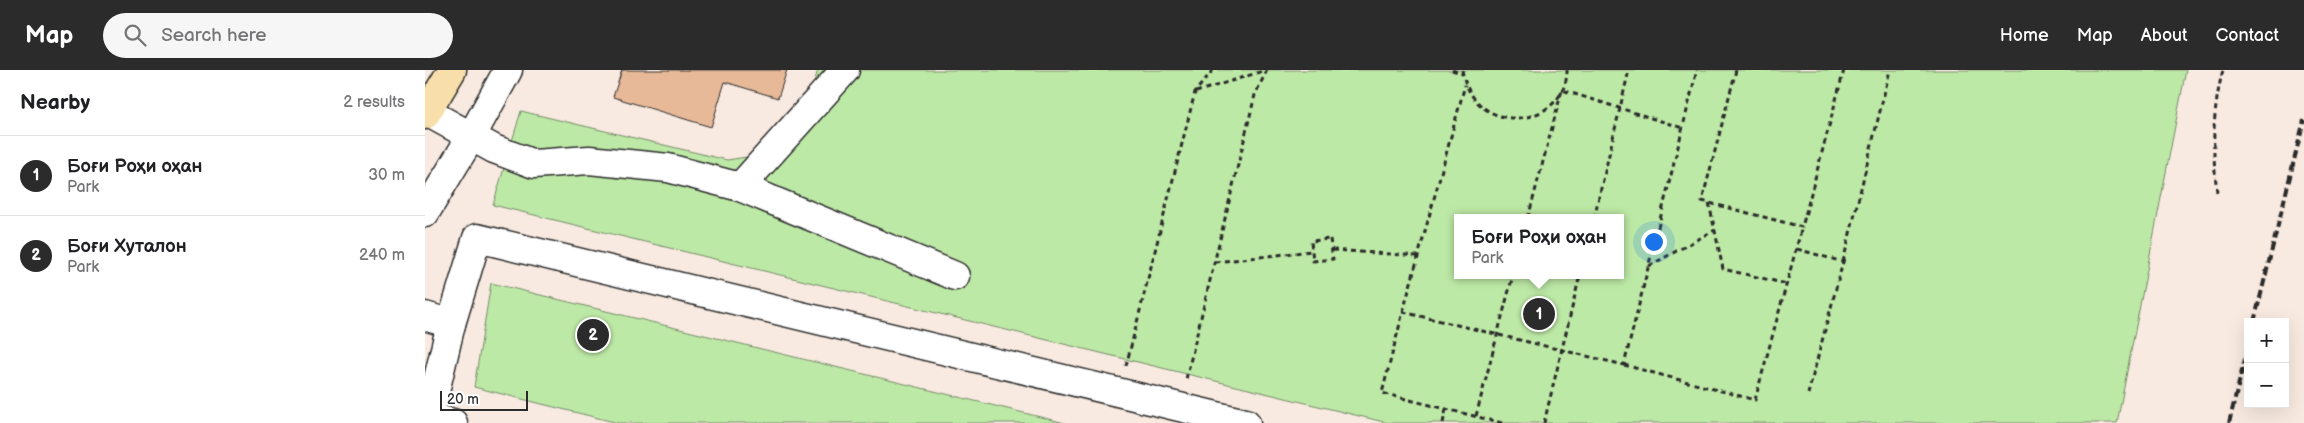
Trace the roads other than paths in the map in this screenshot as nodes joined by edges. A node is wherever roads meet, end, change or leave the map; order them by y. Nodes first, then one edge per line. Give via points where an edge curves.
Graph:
1 (452, 70) edge
2 (507, 70) edge
3 (845, 70) edge
4 (426, 114) edge
5 (471, 137) junction
6 (740, 187) junction
7 (425, 213) edge
8 (955, 276) dead end
9 (425, 316) edge
10 (451, 324) junction
11 (453, 423) edge
12 (1246, 423) edge

1 - 4 main road
2 - 5 lane
3 - 6 lane
4 - 5 lane
5 - 6 lane via 535,164 589,160 668,168
5 - 7 lane
6 - 8 lane
9 - 10 lane
10 - 11 lane via 429,417
10 - 12 lane via 477,238

